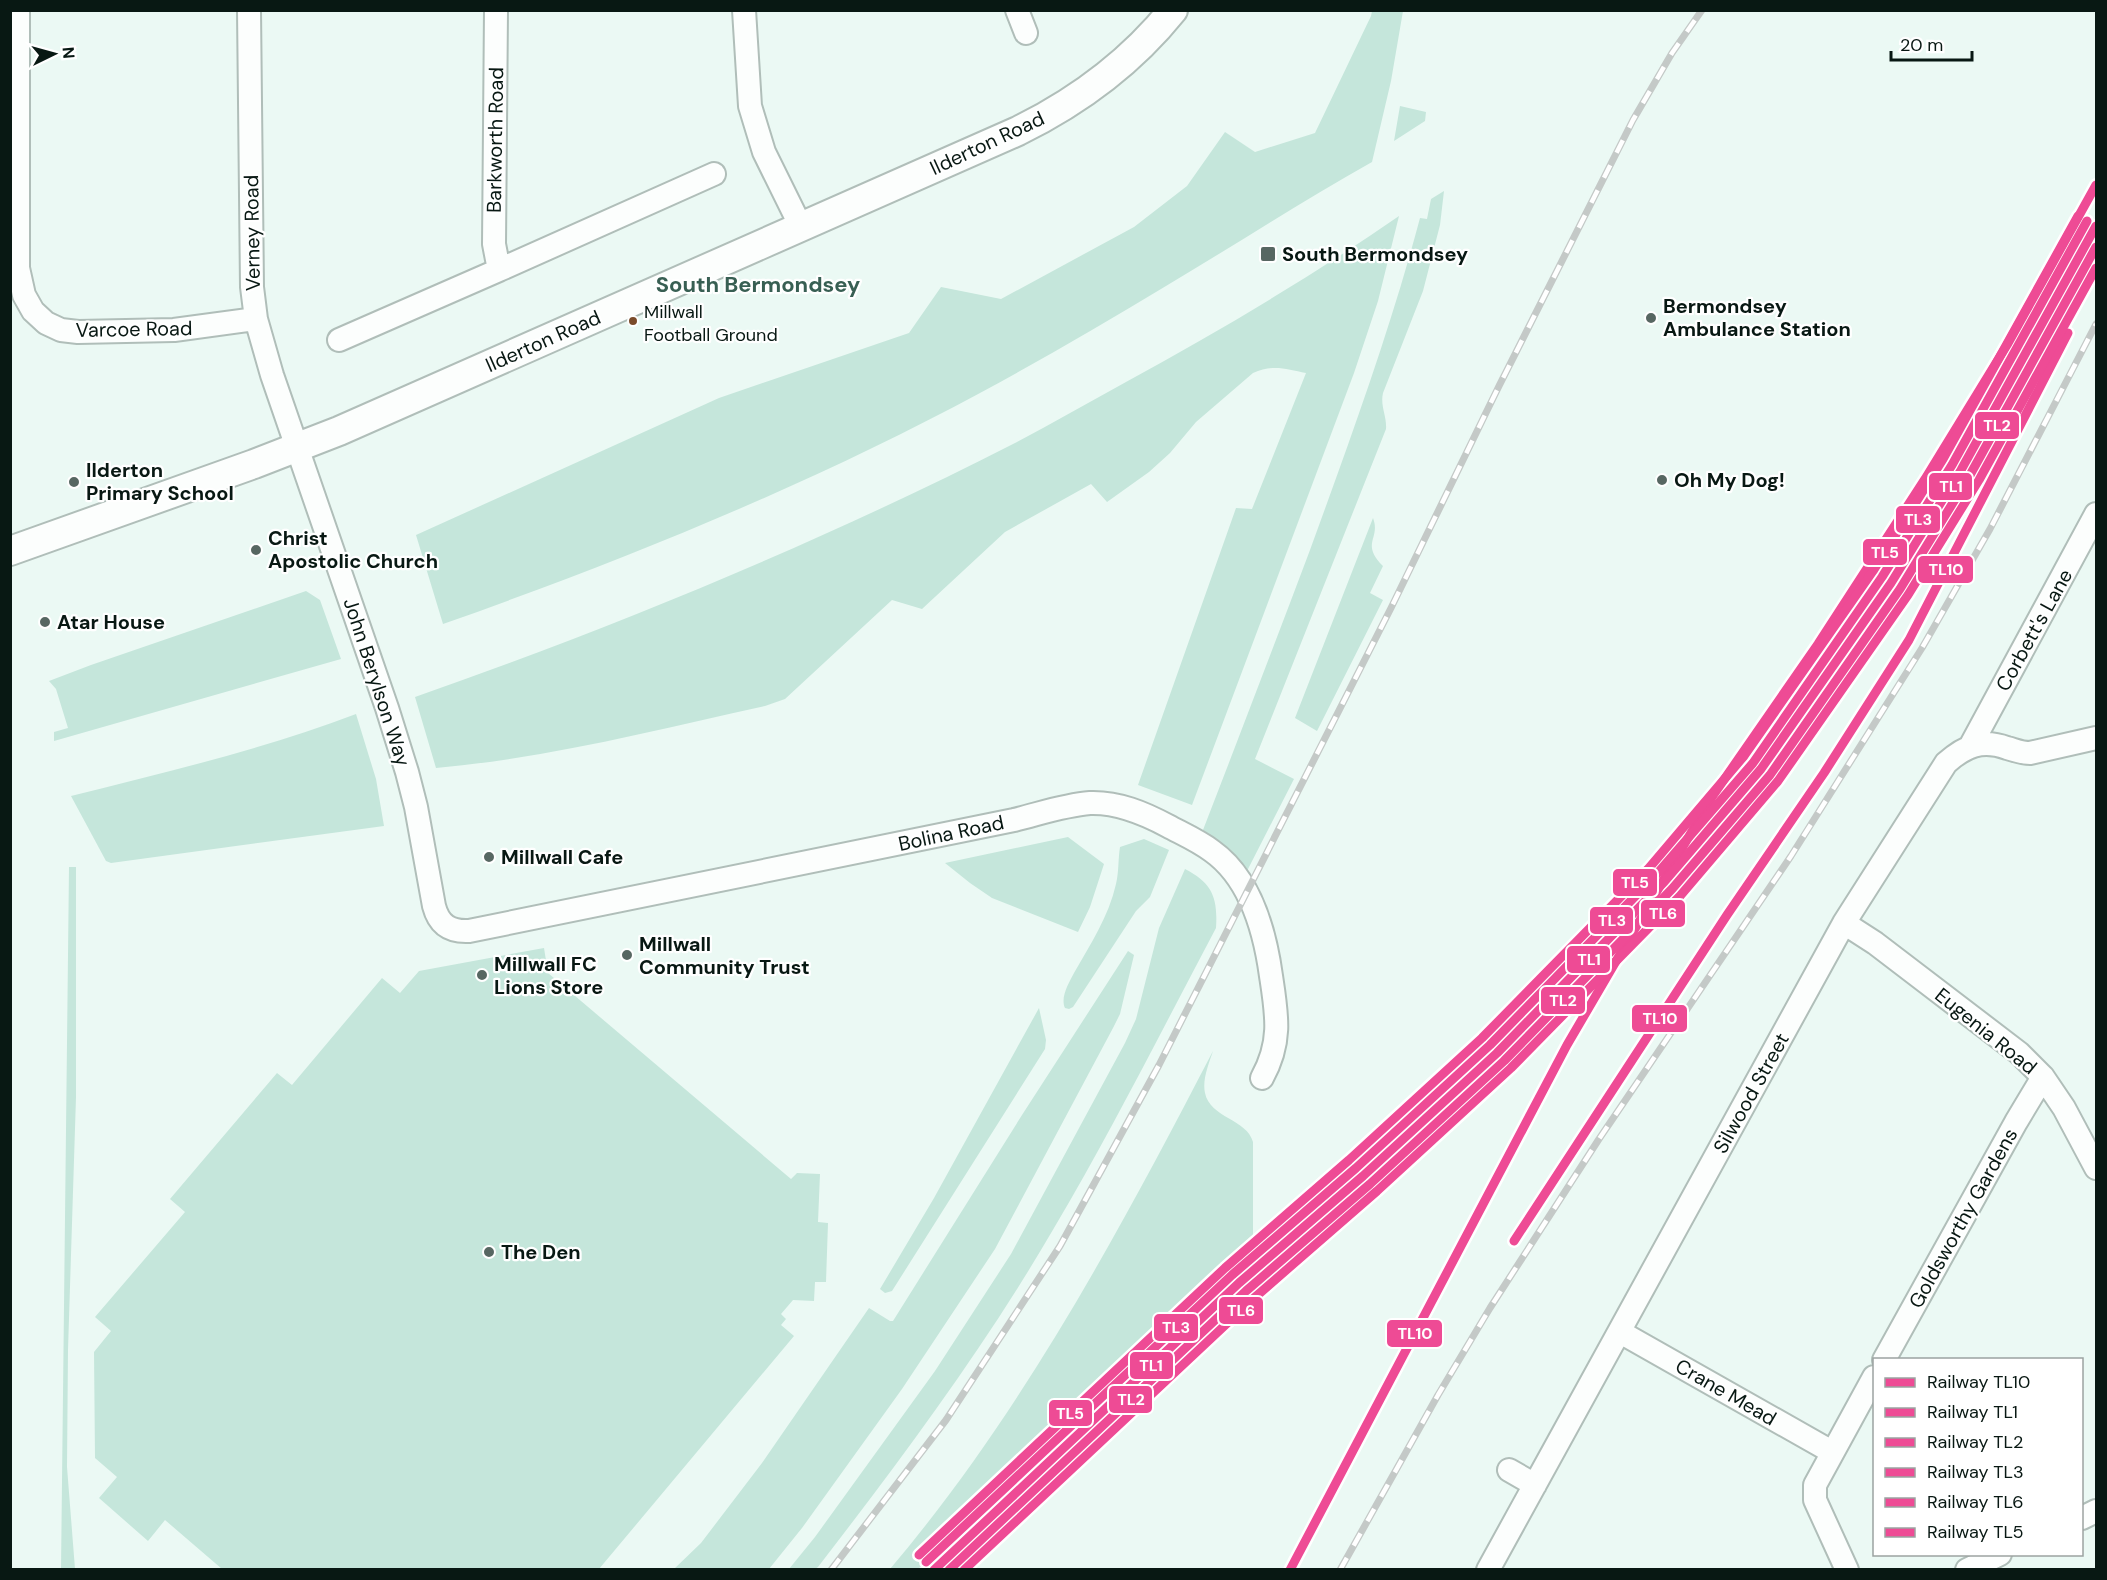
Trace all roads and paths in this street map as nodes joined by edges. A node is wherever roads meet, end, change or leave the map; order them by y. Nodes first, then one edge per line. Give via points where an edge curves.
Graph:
1 (18, 10) edge
2 (249, 10) edge
3 (496, 10) edge
4 (744, 10) edge
5 (1017, 10) edge
6 (1173, 10) edge
7 (1026, 33) dead end
8 (14, 174) edge
9 (714, 174) dead end
10 (801, 227) junction
11 (499, 270) junction
12 (256, 319) junction
13 (339, 340) dead end
14 (297, 448) junction
15 (2097, 514) edge
16 (10, 550) edge
17 (2097, 738) edge
18 (1971, 745) junction
19 (440, 921) joint
20 (1844, 922) junction
21 (2043, 1077) junction
22 (1262, 1078) dead end
23 (2097, 1168) edge
24 (1620, 1332) junction
25 (1885, 1358) edge
26 (1873, 1380) edge
27 (1832, 1452) junction
28 (1509, 1470) dead end
29 (1535, 1485) junction
30 (2097, 1511) edge
31 (2083, 1518) edge
32 (1996, 1556) edge
33 (1488, 1569) edge
34 (1846, 1569) edge
35 (1967, 1569) edge

1 - 8 street, Varcoe Road
2 - 12 street, Verney Road via 252,287
3 - 11 street, Barkworth Road via 494,244
4 - 10 street via 750,106 764,152
5 - 7 street
6 - 10 street, Ilderton Road via 1114,69 1062,108
8 - 12 street, Varcoe Road via 20,281 33,311 46,323 61,330 88,332 174,330
9 - 11 street
10 - 14 street, Ilderton Road
11 - 13 street
12 - 14 street, Verney Road
14 - 16 street, Ilderton Road
14 - 19 street, John Berylson Way via 407,772
15 - 18 street, Corbett's Lane
17 - 18 street via 2030,753 1995,745
18 - 20 street, Silwood Street via 1946,763
19 - 22 street, Bolina Road via 450,928 469,930 1076,805 1110,804 1137,811 1198,842 1224,861 1240,881 1264,937 1274,1001 1276,1043
20 - 21 street, Eugenia Road via 2019,1053
20 - 24 street, Silwood Street
21 - 23 street, Eugenia Road
21 - 25 street, Goldsworthy Gardens
24 - 27 street, Crane Mead
24 - 29 street, Silwood Street
26 - 27 street
27 - 34 street via 1815,1485 1815,1500
28 - 29 street
29 - 33 street, Silwood Street
30 - 31 street
32 - 35 street

